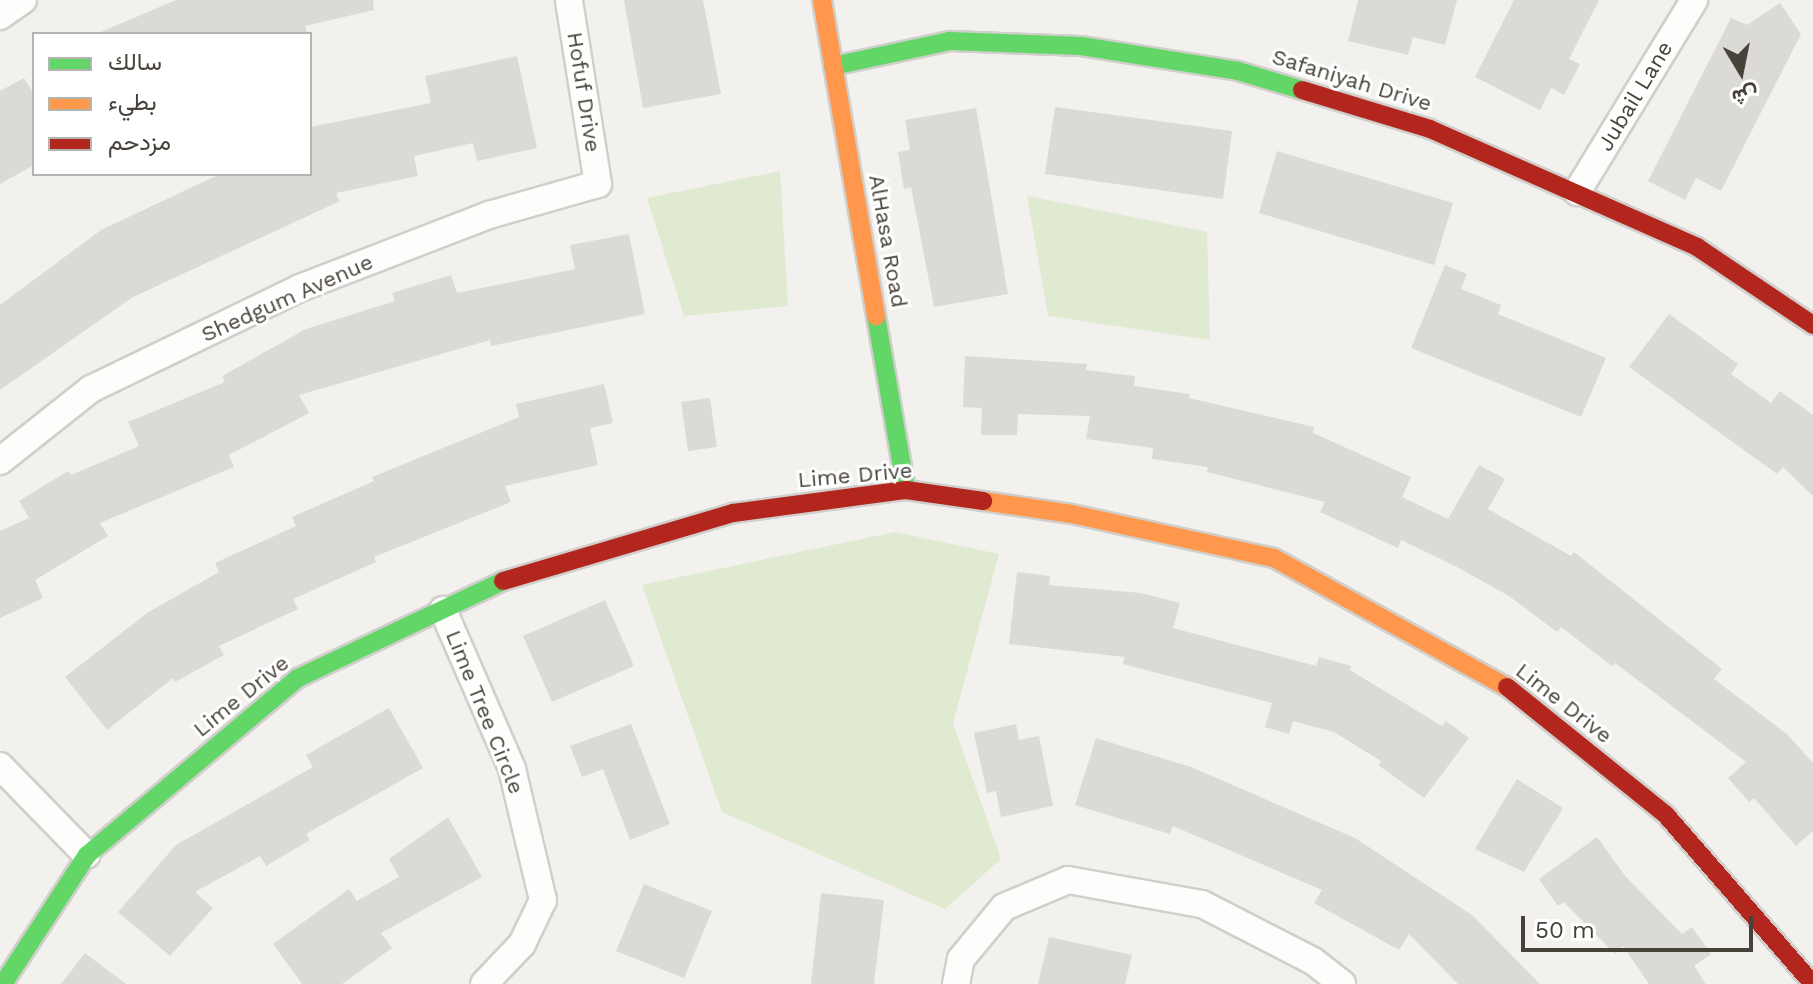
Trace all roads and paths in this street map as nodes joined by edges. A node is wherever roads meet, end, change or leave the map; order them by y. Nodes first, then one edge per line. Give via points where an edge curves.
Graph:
1 (23, 0) edge
2 (569, 0) edge
3 (822, 0) edge
4 (1694, 0) edge
5 (0, 16) edge
6 (833, 66) junction
7 (598, 184) joint
8 (1577, 192) junction
9 (1813, 325) edge
10 (0, 461) edge
11 (906, 490) junction
12 (443, 610) junction
13 (0, 766) edge
14 (87, 855) junction
15 (3, 984) edge
16 (484, 984) edge
17 (956, 984) edge
18 (1342, 984) edge
19 (1813, 984) edge

1 - 5 street
2 - 7 street, Hofuf Drive
3 - 6 street, AlHasa Road
4 - 8 street, Jubail Lane
6 - 8 street, Safaniyah Drive via 950,41 1081,46 1238,71 1430,129
6 - 11 street, AlHasa Road
7 - 10 street, Shedgum Avenue via 489,215 300,288 91,389
8 - 9 street, Safaniyah Drive via 1697,247
11 - 12 street, Lime Drive via 733,513 514,576
11 - 19 street, Lime Drive via 1072,514 1274,558 1511,689 1666,815
12 - 14 street, Lime Drive via 298,678
12 - 16 street, Lime Tree Circle via 512,769 543,900 522,944
13 - 14 street
14 - 15 street, Lime Drive
17 - 18 street via 961,959 1004,907 1068,880 1202,904 1313,961

